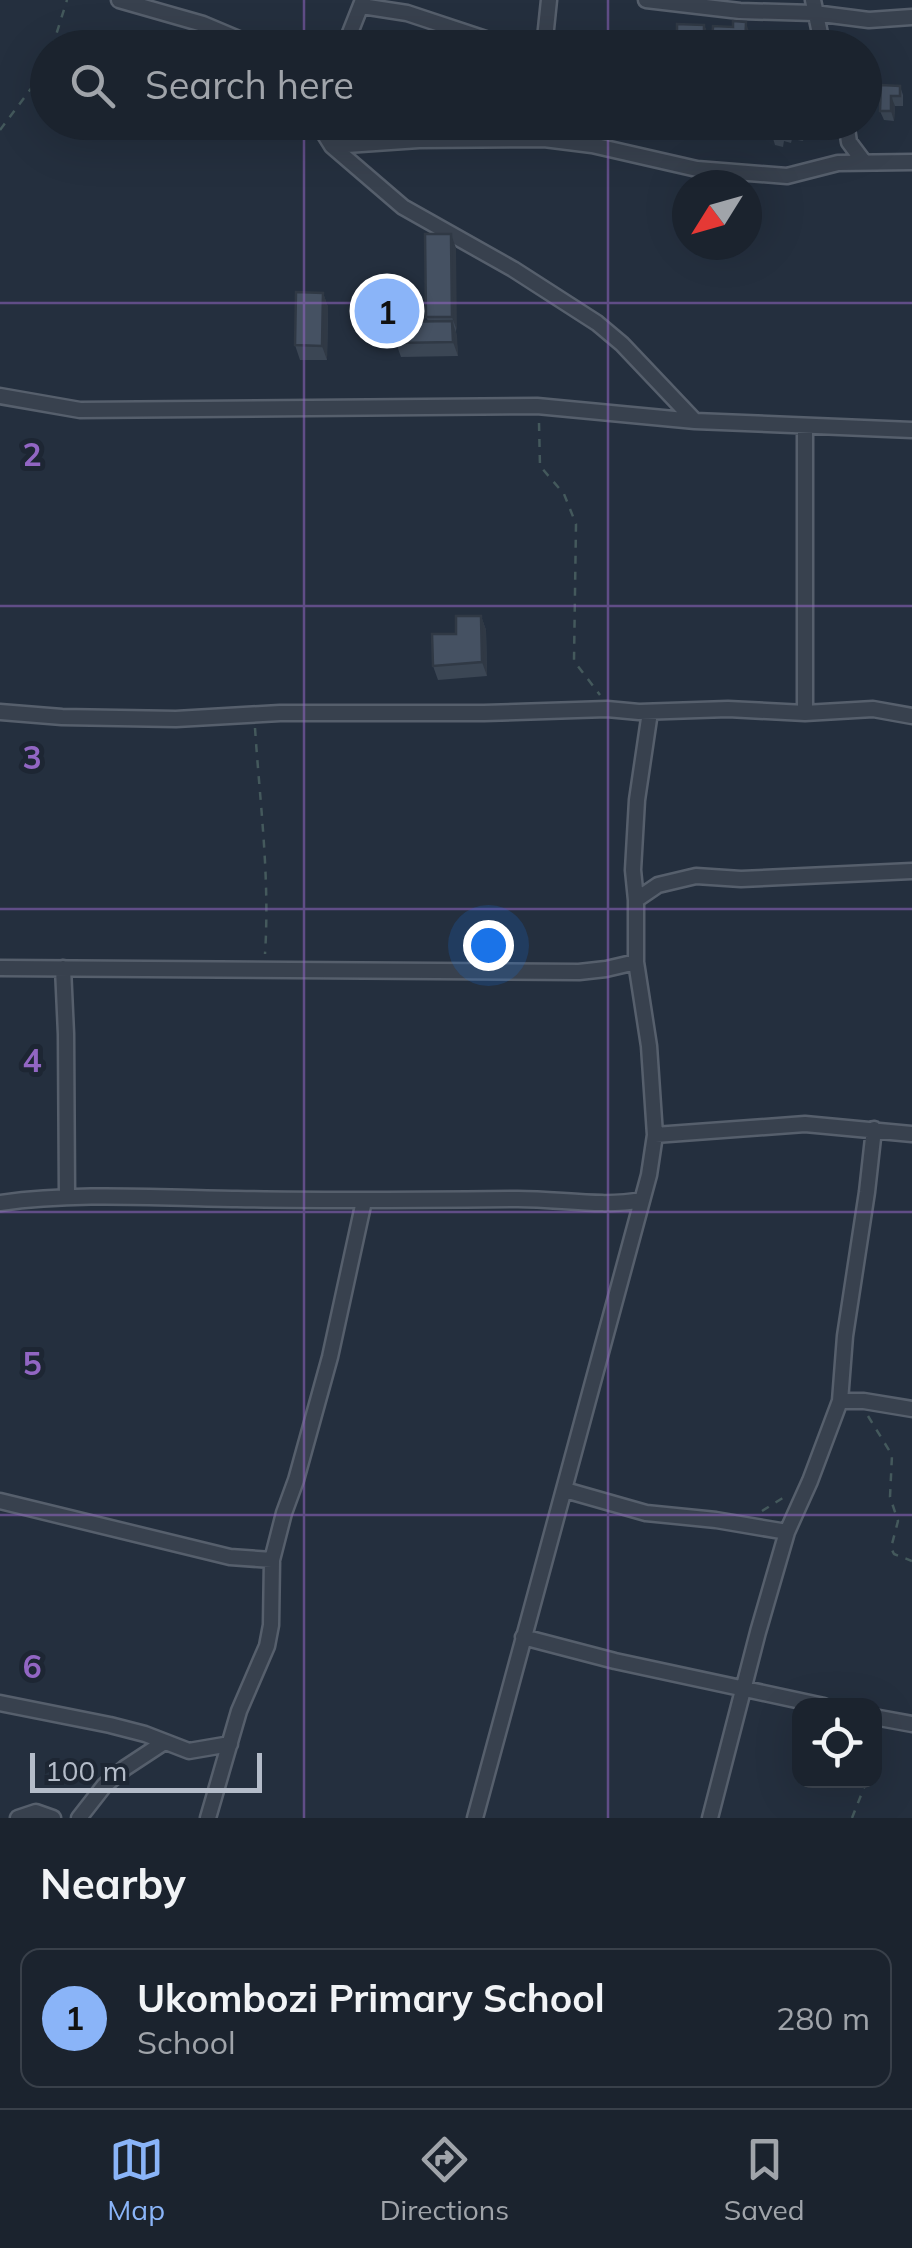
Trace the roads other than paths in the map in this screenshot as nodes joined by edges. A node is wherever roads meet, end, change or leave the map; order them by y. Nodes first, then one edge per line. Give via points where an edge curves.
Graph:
1 (119, 0) edge
2 (549, 0) edge
3 (646, 0) edge
4 (362, 3) edge
5 (813, 6) edge
6 (912, 17) edge
7 (217, 30) edge
8 (351, 30) edge
9 (458, 30) edge
10 (546, 30) edge
11 (328, 140) edge
12 (419, 140) edge
13 (574, 140) edge
14 (849, 140) edge
15 (332, 146) junction
16 (864, 162) junction
17 (912, 162) edge
18 (0, 396) edge
19 (695, 421) junction
20 (805, 426) junction
21 (912, 430) edge
22 (0, 712) edge
23 (650, 712) junction
24 (805, 712) junction
25 (912, 716) edge
26 (912, 871) edge
27 (636, 900) junction
28 (636, 962) junction
29 (0, 968) edge
30 (63, 968) junction
31 (874, 1128) junction
32 (912, 1134) edge
33 (655, 1135) junction
34 (67, 1196) junction
35 (642, 1200) junction
36 (364, 1201) junction
37 (0, 1203) edge
38 (840, 1401) junction
39 (912, 1410) edge
40 (565, 1490) junction
41 (0, 1501) edge
42 (786, 1532) junction
43 (272, 1560) junction
44 (523, 1637) junction
45 (743, 1688) junction
46 (792, 1699) edge
47 (0, 1702) edge
48 (882, 1718) edge
49 (912, 1724) edge
50 (163, 1742) junction
51 (230, 1744) junction
52 (18, 1818) edge
53 (52, 1818) edge
54 (79, 1818) edge
55 (208, 1818) edge
56 (475, 1818) edge
57 (710, 1818) edge

1 - 7 street
2 - 10 street
3 - 5 street via 740,12
4 - 8 street
4 - 9 street
5 - 6 street via 869,20
11 - 15 street
12 - 15 street
13 - 16 street via 726,173 787,176
14 - 16 street
15 - 19 street via 402,208 597,323
16 - 17 street
18 - 19 street via 80,410 538,406
19 - 20 street
20 - 21 street
20 - 24 street
22 - 23 street via 176,719
23 - 24 street
23 - 27 street via 637,800
24 - 25 street
26 - 27 street via 696,876 658,885
27 - 28 street
28 - 30 street via 578,972
28 - 33 street
29 - 30 street
30 - 34 street
31 - 32 street
31 - 33 street via 805,1124
31 - 38 street
33 - 35 street
34 - 36 street
34 - 37 street
35 - 36 street
35 - 40 street
36 - 43 street via 330,1357
38 - 39 street
38 - 42 street
40 - 42 street via 646,1514
40 - 44 street
41 - 43 street via 230,1557
42 - 45 street
43 - 51 street via 267,1646
44 - 45 street
44 - 56 street
45 - 46 street
45 - 57 street
47 - 50 street
48 - 49 street
50 - 51 street via 188,1751
50 - 54 street via 104,1786
51 - 55 street
52 - 53 street via 36,1812

